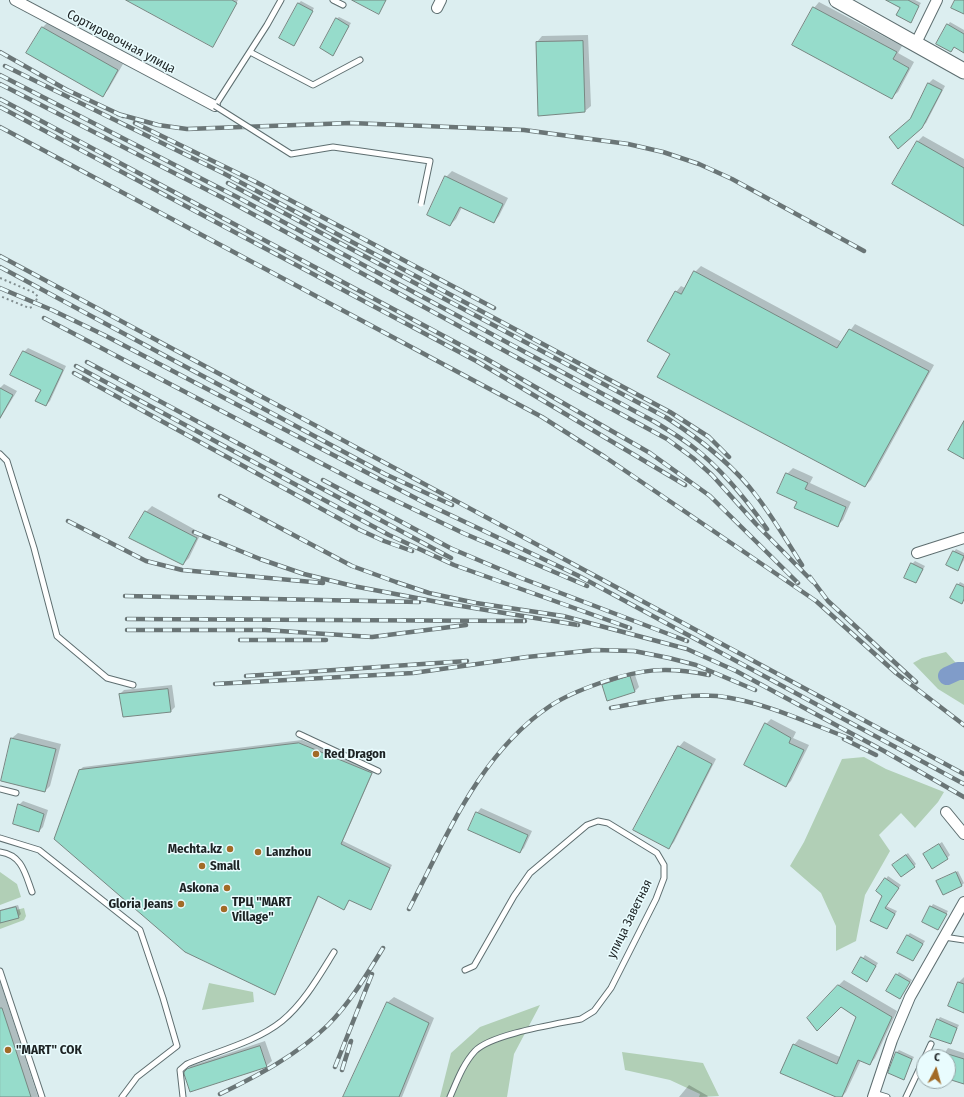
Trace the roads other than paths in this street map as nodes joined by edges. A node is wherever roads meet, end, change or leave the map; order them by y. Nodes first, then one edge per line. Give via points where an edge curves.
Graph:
1 (15, 0) edge
2 (281, 0) edge
3 (333, 0) edge
4 (837, 0) edge
5 (937, 0) edge
6 (343, 5) dead end
7 (915, 44) junction
8 (250, 52) junction
9 (360, 60) dead end
10 (964, 71) edge
11 (215, 106) junction
12 (421, 204) dead end
13 (0, 454) edge
14 (964, 538) edge
15 (917, 553) dead end
16 (133, 685) dead end
17 (299, 734) dead end
18 (378, 771) dead end
19 (0, 789) edge
20 (16, 793) dead end
21 (946, 812) dead end
22 (964, 834) edge
23 (0, 838) edge
24 (0, 852) edge
25 (32, 892) dead end
26 (964, 902) edge
27 (944, 937) junction
28 (964, 940) edge
29 (334, 952) dead end
30 (465, 970) dead end
31 (0, 971) edge
32 (931, 1044) dead end
33 (928, 1049) edge
34 (916, 1075) edge
35 (874, 1095) edge
36 (42, 1097) edge
37 (122, 1097) edge
38 (183, 1097) edge
39 (450, 1097) edge
40 (887, 1097) edge
41 (906, 1097) edge

1 - 11 street, Сортировочная улица
2 - 8 lane
3 - 6 lane
4 - 7 street
5 - 7 street
7 - 10 street
8 - 9 lane via 313,85
8 - 11 lane
11 - 12 lane, bridge via 291,154 333,147 430,161
13 - 16 lane via 7,461 34,548 57,636 107,678
14 - 15 street
17 - 18 lane
19 - 20 lane
21 - 22 street
23 - 37 lane via 39,850 140,930 177,1046 137,1077
24 - 25 lane via 15,856 21,864
26 - 27 street
27 - 28 lane
27 - 35 street via 910,997 892,1040
29 - 38 lane via 307,994 282,1021 257,1036 187,1064 180,1070
30 - 39 lane, улица Заветная via 474,966 530,873 587,825 598,821 608,822 657,853 664,865 664,878 656,898 611,988 594,1011 581,1019 494,1039 476,1050 464,1066
31 - 36 lane
32 - 33 lane
34 - 41 lane
35 - 40 lane

